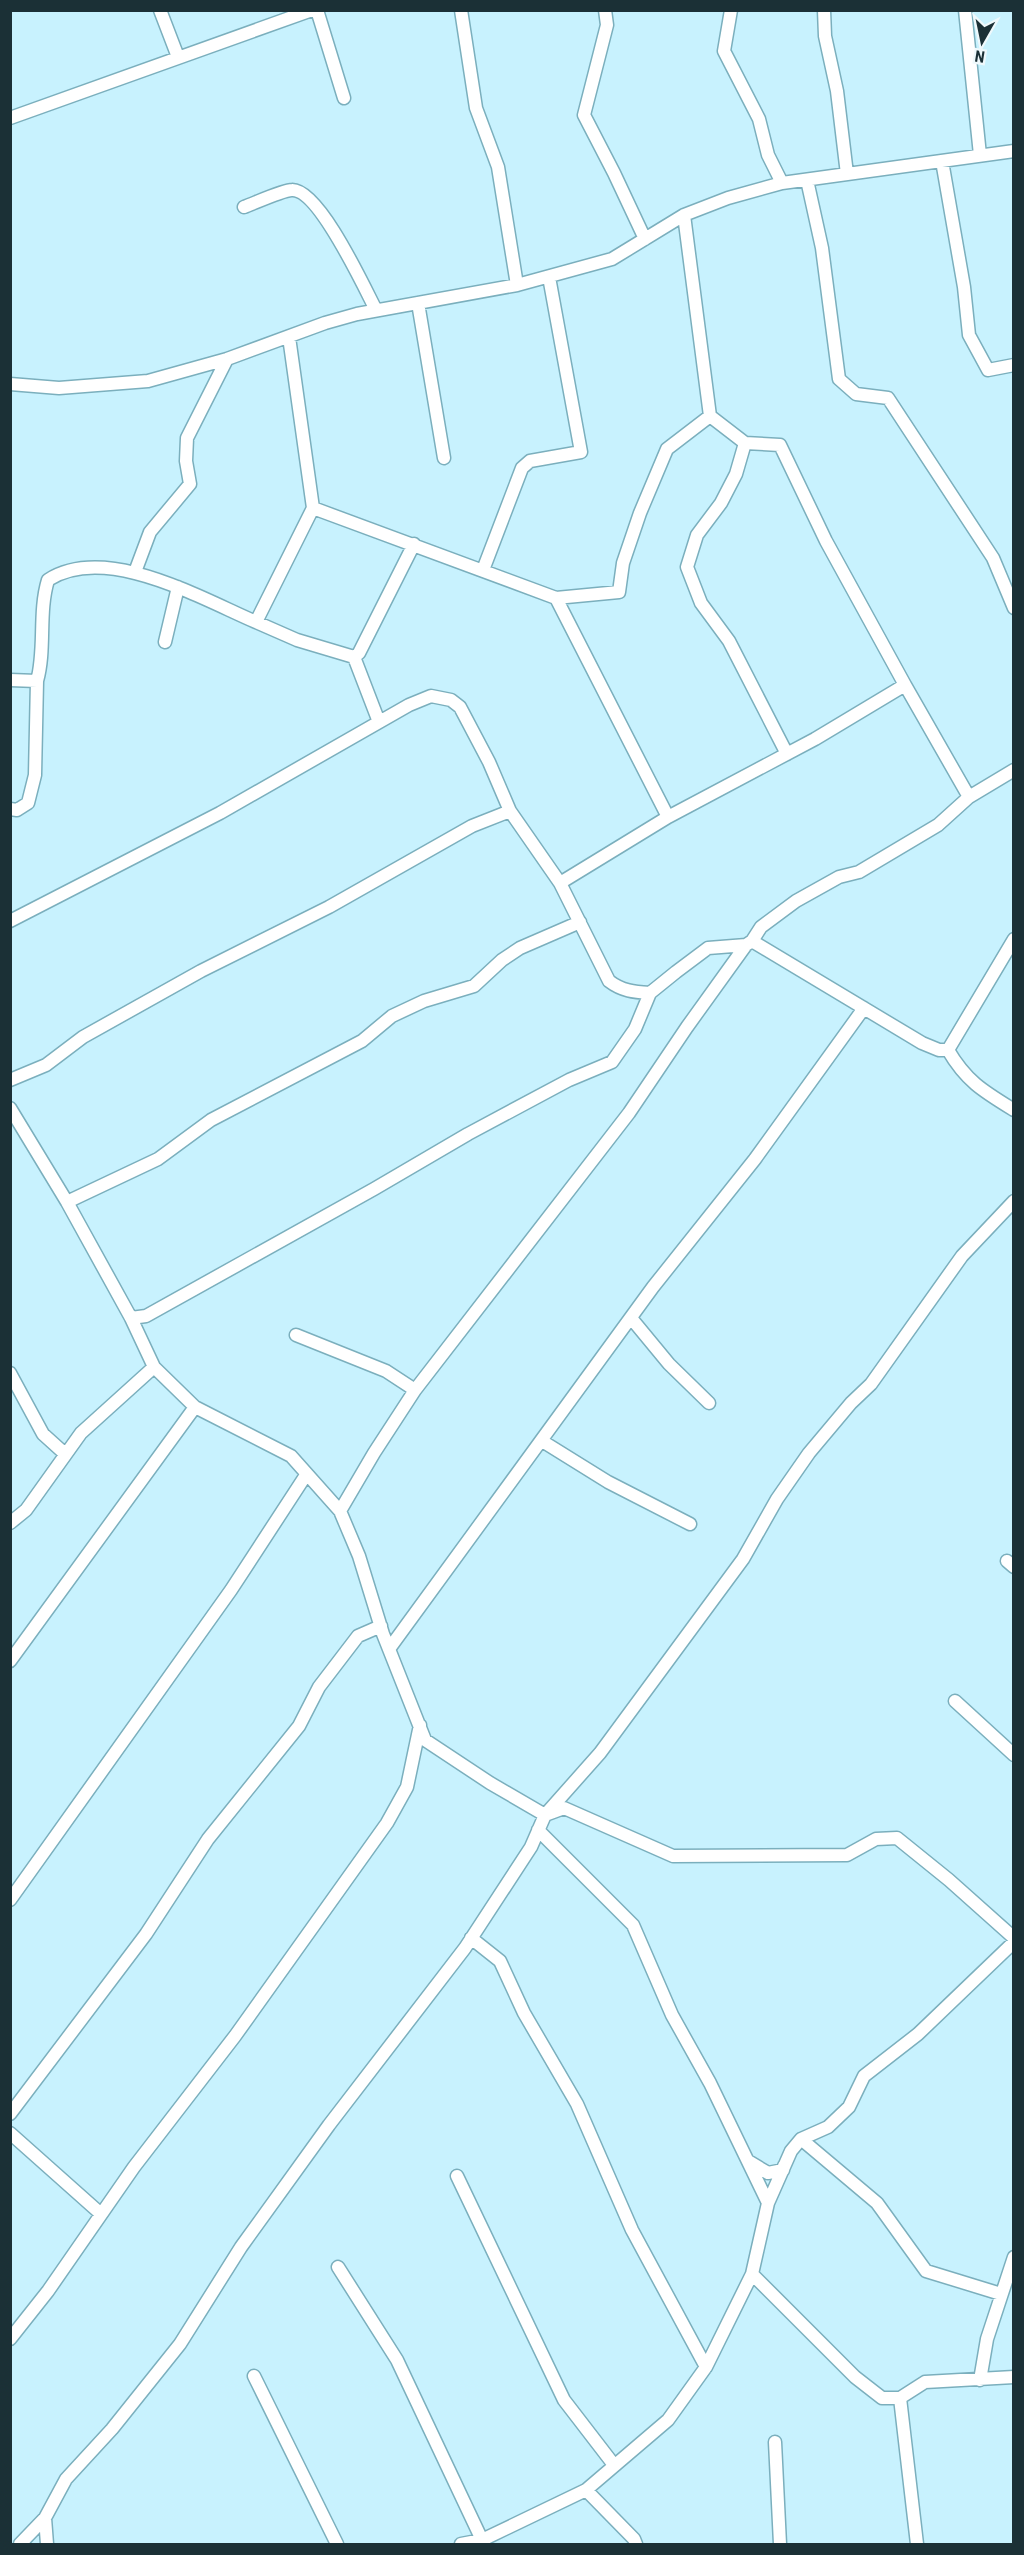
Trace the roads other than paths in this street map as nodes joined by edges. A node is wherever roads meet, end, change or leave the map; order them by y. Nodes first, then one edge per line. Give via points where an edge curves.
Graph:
1 (160, 10) edge
2 (312, 10) edge
3 (317, 10) edge
4 (461, 10) edge
5 (605, 10) edge
6 (730, 10) edge
7 (824, 10) edge
8 (965, 10) edge
9 (178, 57) junction
10 (344, 98) dead end
11 (10, 118) edge
12 (1014, 151) edge
13 (980, 155) junction
14 (942, 161) junction
15 (847, 174) junction
16 (807, 180) junction
17 (782, 183) junction
18 (244, 207) dead end
19 (684, 215) junction
20 (645, 239) junction
21 (549, 278) junction
22 (517, 285) junction
23 (418, 303) junction
24 (376, 310) junction
25 (289, 337) junction
26 (227, 359) junction
27 (1014, 365) edge
28 (10, 384) edge
29 (710, 416) junction
30 (746, 443) junction
31 (444, 458) dead end
32 (313, 508) junction
33 (414, 544) junction
34 (483, 570) junction
35 (135, 572) junction
36 (178, 587) junction
37 (556, 598) junction
38 (1014, 608) edge
39 (256, 622) junction
40 (165, 642) dead end
41 (354, 657) junction
42 (10, 680) edge
43 (37, 681) junction
44 (905, 685) junction
45 (379, 722) junction
46 (787, 754) junction
47 (1014, 770) edge
48 (969, 796) junction
49 (10, 809) edge
50 (510, 811) junction
51 (668, 817) junction
52 (560, 883) junction
53 (10, 921) edge
54 (580, 922) junction
55 (1014, 939) edge
56 (749, 943) junction
57 (650, 993) junction
58 (864, 1008) junction
59 (948, 1050) junction
60 (10, 1080) edge
61 (10, 1108) edge
62 (1014, 1110) edge
63 (1014, 1201) edge
64 (67, 1202) junction
65 (131, 1318) junction
66 (632, 1318) junction
67 (296, 1335) dead end
68 (154, 1367) junction
69 (10, 1373) edge
70 (415, 1390) junction
71 (709, 1403) dead end
72 (195, 1407) junction
73 (542, 1441) junction
74 (64, 1453) junction
75 (306, 1475) junction
76 (340, 1511) junction
77 (10, 1523) edge
78 (690, 1524) dead end
79 (381, 1626) junction
80 (389, 1649) junction
81 (10, 1661) edge
82 (955, 1701) dead end
83 (420, 1723) junction
84 (1014, 1755) edge
85 (545, 1815) junction
86 (538, 1830) junction
87 (10, 1900) edge
88 (471, 1938) junction
89 (1014, 1940) edge
90 (10, 2115) edge
91 (10, 2133) edge
92 (801, 2139) junction
93 (791, 2151) junction
94 (747, 2160) junction
95 (457, 2176) dead end
96 (768, 2203) junction
97 (101, 2214) junction
98 (1014, 2257) edge
99 (338, 2266) dead end
100 (752, 2274) junction
101 (1001, 2294) junction
102 (10, 2339) edge
103 (706, 2367) junction
104 (254, 2376) dead end
105 (1014, 2378) edge
106 (980, 2379) junction
107 (900, 2398) junction
108 (775, 2442) dead end
109 (614, 2465) junction
110 (586, 2490) junction
111 (45, 2518) junction
112 (482, 2540) junction
113 (20, 2544) edge
114 (47, 2544) edge
115 (337, 2544) edge
116 (461, 2544) edge
117 (636, 2544) edge
118 (780, 2544) edge
119 (917, 2544) edge

1 - 9 street
2 - 9 street
3 - 10 street
4 - 22 street via 476,108 498,167
5 - 20 street via 607,26 584,115
6 - 17 street via 724,51 759,119 768,155
7 - 15 street
8 - 13 street
9 - 11 street
12 - 13 street
13 - 14 street
14 - 15 street
14 - 27 street via 969,335 988,370
15 - 16 street
16 - 17 street
16 - 38 street via 822,248 838,379 856,394 888,398 993,558
17 - 19 street
18 - 24 street via 293,190 302,193 328,220
19 - 20 street
19 - 29 street
20 - 21 street via 612,259
21 - 22 street
21 - 34 street via 582,452 530,461 522,468
22 - 23 street
23 - 24 street
23 - 31 street
24 - 25 street
25 - 26 street
25 - 32 street
26 - 28 street via 141,382 59,388
26 - 35 street via 187,438 190,484 150,532
29 - 30 street
29 - 37 street via 668,449 640,513 623,563 619,592
30 - 44 street via 780,445 826,541
30 - 46 street via 726,493 697,535 687,567 701,603 729,641
32 - 33 street
32 - 39 street
33 - 34 street
33 - 41 street
34 - 37 street
35 - 36 street
35 - 43 street via 109,566 48,580
36 - 39 street
36 - 40 street
37 - 51 street
39 - 41 street via 297,640
41 - 45 street
42 - 43 street
43 - 49 street via 35,775 28,803
44 - 46 street
44 - 48 street
45 - 50 street via 431,696 460,706
45 - 53 street via 220,813
46 - 51 street
47 - 48 street
48 - 56 street via 938,825 859,872 839,877 796,901 761,927
50 - 52 street
50 - 60 street via 472,826 329,908 201,971 83,1037 46,1065
51 - 52 street
52 - 54 street
54 - 57 street via 609,981 630,992
54 - 64 street via 520,948 474,986 424,1001 392,1016 362,1041 211,1120 158,1159
55 - 59 street
56 - 57 street via 708,948
56 - 58 street
56 - 70 street via 629,1113
57 - 65 street via 635,1029 612,1062 569,1080 468,1134 146,1316
58 - 59 street via 922,1043
58 - 66 street via 755,1159
59 - 62 street via 968,1079
61 - 64 street
63 - 85 street via 962,1256 871,1384 809,1453 706,1611 600,1753
64 - 65 street
65 - 68 street
66 - 71 street via 669,1364
66 - 73 street
67 - 70 street via 386,1371
68 - 72 street
68 - 74 street
69 - 74 street via 43,1434
70 - 76 street
72 - 75 street via 291,1456
72 - 81 street
73 - 78 street via 608,1482
73 - 80 street
74 - 77 street via 26,1510
75 - 76 street
75 - 87 street via 231,1590
76 - 79 street
79 - 80 street
79 - 90 street via 358,1636 319,1687 299,1726 208,1839 146,1934
80 - 83 street
82 - 84 street
83 - 85 street via 426,1740
83 - 97 street via 407,1787 387,1823 235,2036
85 - 86 street
85 - 89 street via 564,1808 673,1857 847,1855 876,1839 897,1838
86 - 88 street via 531,1847
86 - 94 street via 633,1925 672,2015
88 - 103 street via 500,1961 524,2013 577,2104 632,2230
88 - 111 street via 241,2247 180,2344 66,2479
89 - 92 street via 918,2034 864,2076 849,2107 828,2127
91 - 97 street
92 - 93 street
92 - 101 street via 877,2203 927,2271
93 - 94 street via 783,2170 776,2172 768,2173
93 - 96 street
94 - 96 street
95 - 109 street via 564,2400
96 - 100 street
97 - 102 street
98 - 101 street
99 - 112 street via 397,2360
100 - 103 street
100 - 107 street via 855,2377 882,2397
101 - 106 street
103 - 109 street via 668,2420
104 - 115 street
105 - 106 street
106 - 107 street via 925,2382
107 - 119 street
108 - 118 street
109 - 110 street
110 - 112 street
110 - 117 street
111 - 113 street
111 - 114 street
112 - 116 street

